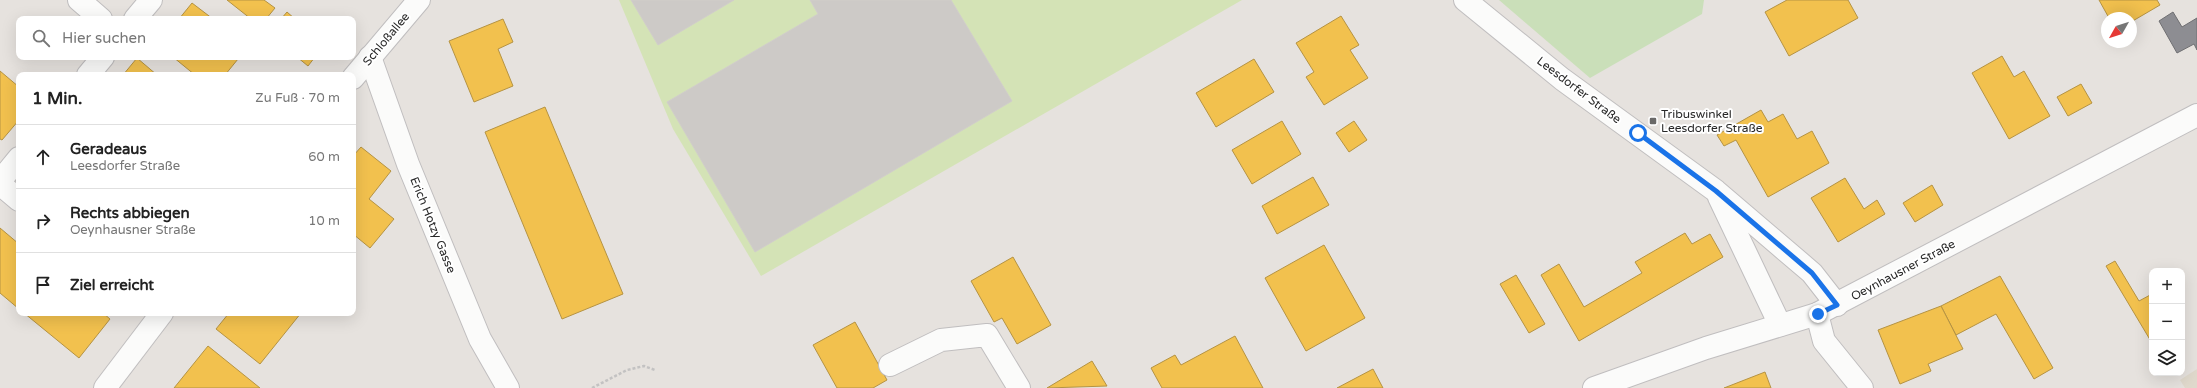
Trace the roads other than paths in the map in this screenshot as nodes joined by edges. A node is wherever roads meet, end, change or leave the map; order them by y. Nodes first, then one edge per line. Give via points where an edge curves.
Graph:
1 (79, 0) edge
2 (151, 0) edge
3 (419, 0) edge
4 (1465, 0) edge
5 (98, 16) edge
6 (138, 16) edge
7 (370, 57) junction
8 (100, 60) edge
9 (90, 72) edge
10 (356, 74) edge
11 (2197, 115) edge
12 (16, 162) edge
13 (0, 181) edge
14 (0, 184) edge
15 (1716, 191) junction
16 (16, 197) edge
17 (1837, 305) junction
18 (1818, 314) junction
19 (156, 316) edge
20 (1780, 325) junction
21 (890, 365) dead end
22 (105, 388) edge
23 (508, 388) edge
24 (1019, 388) edge
25 (1594, 388) edge
26 (1862, 388) edge

1 - 5 street
2 - 6 street
3 - 7 street, Schloßallee
4 - 15 street, Leesdorfer Straße via 1562,79
7 - 10 street, Schloßallee
7 - 23 street, Erich Hotzy Gasse via 408,164 480,339
8 - 9 street
11 - 17 street, Oeynhausner Straße
12 - 13 street
14 - 16 street
15 - 17 street, Leesdorfer Straße via 1812,273
15 - 20 street, Leesdorfer Straße
17 - 18 street, Oeynhausner Straße
18 - 20 street, Oeynhausner Straße
18 - 26 street via 1824,341
19 - 22 street
20 - 25 street, Oeynhausner Straße
21 - 24 street via 941,340 987,335

